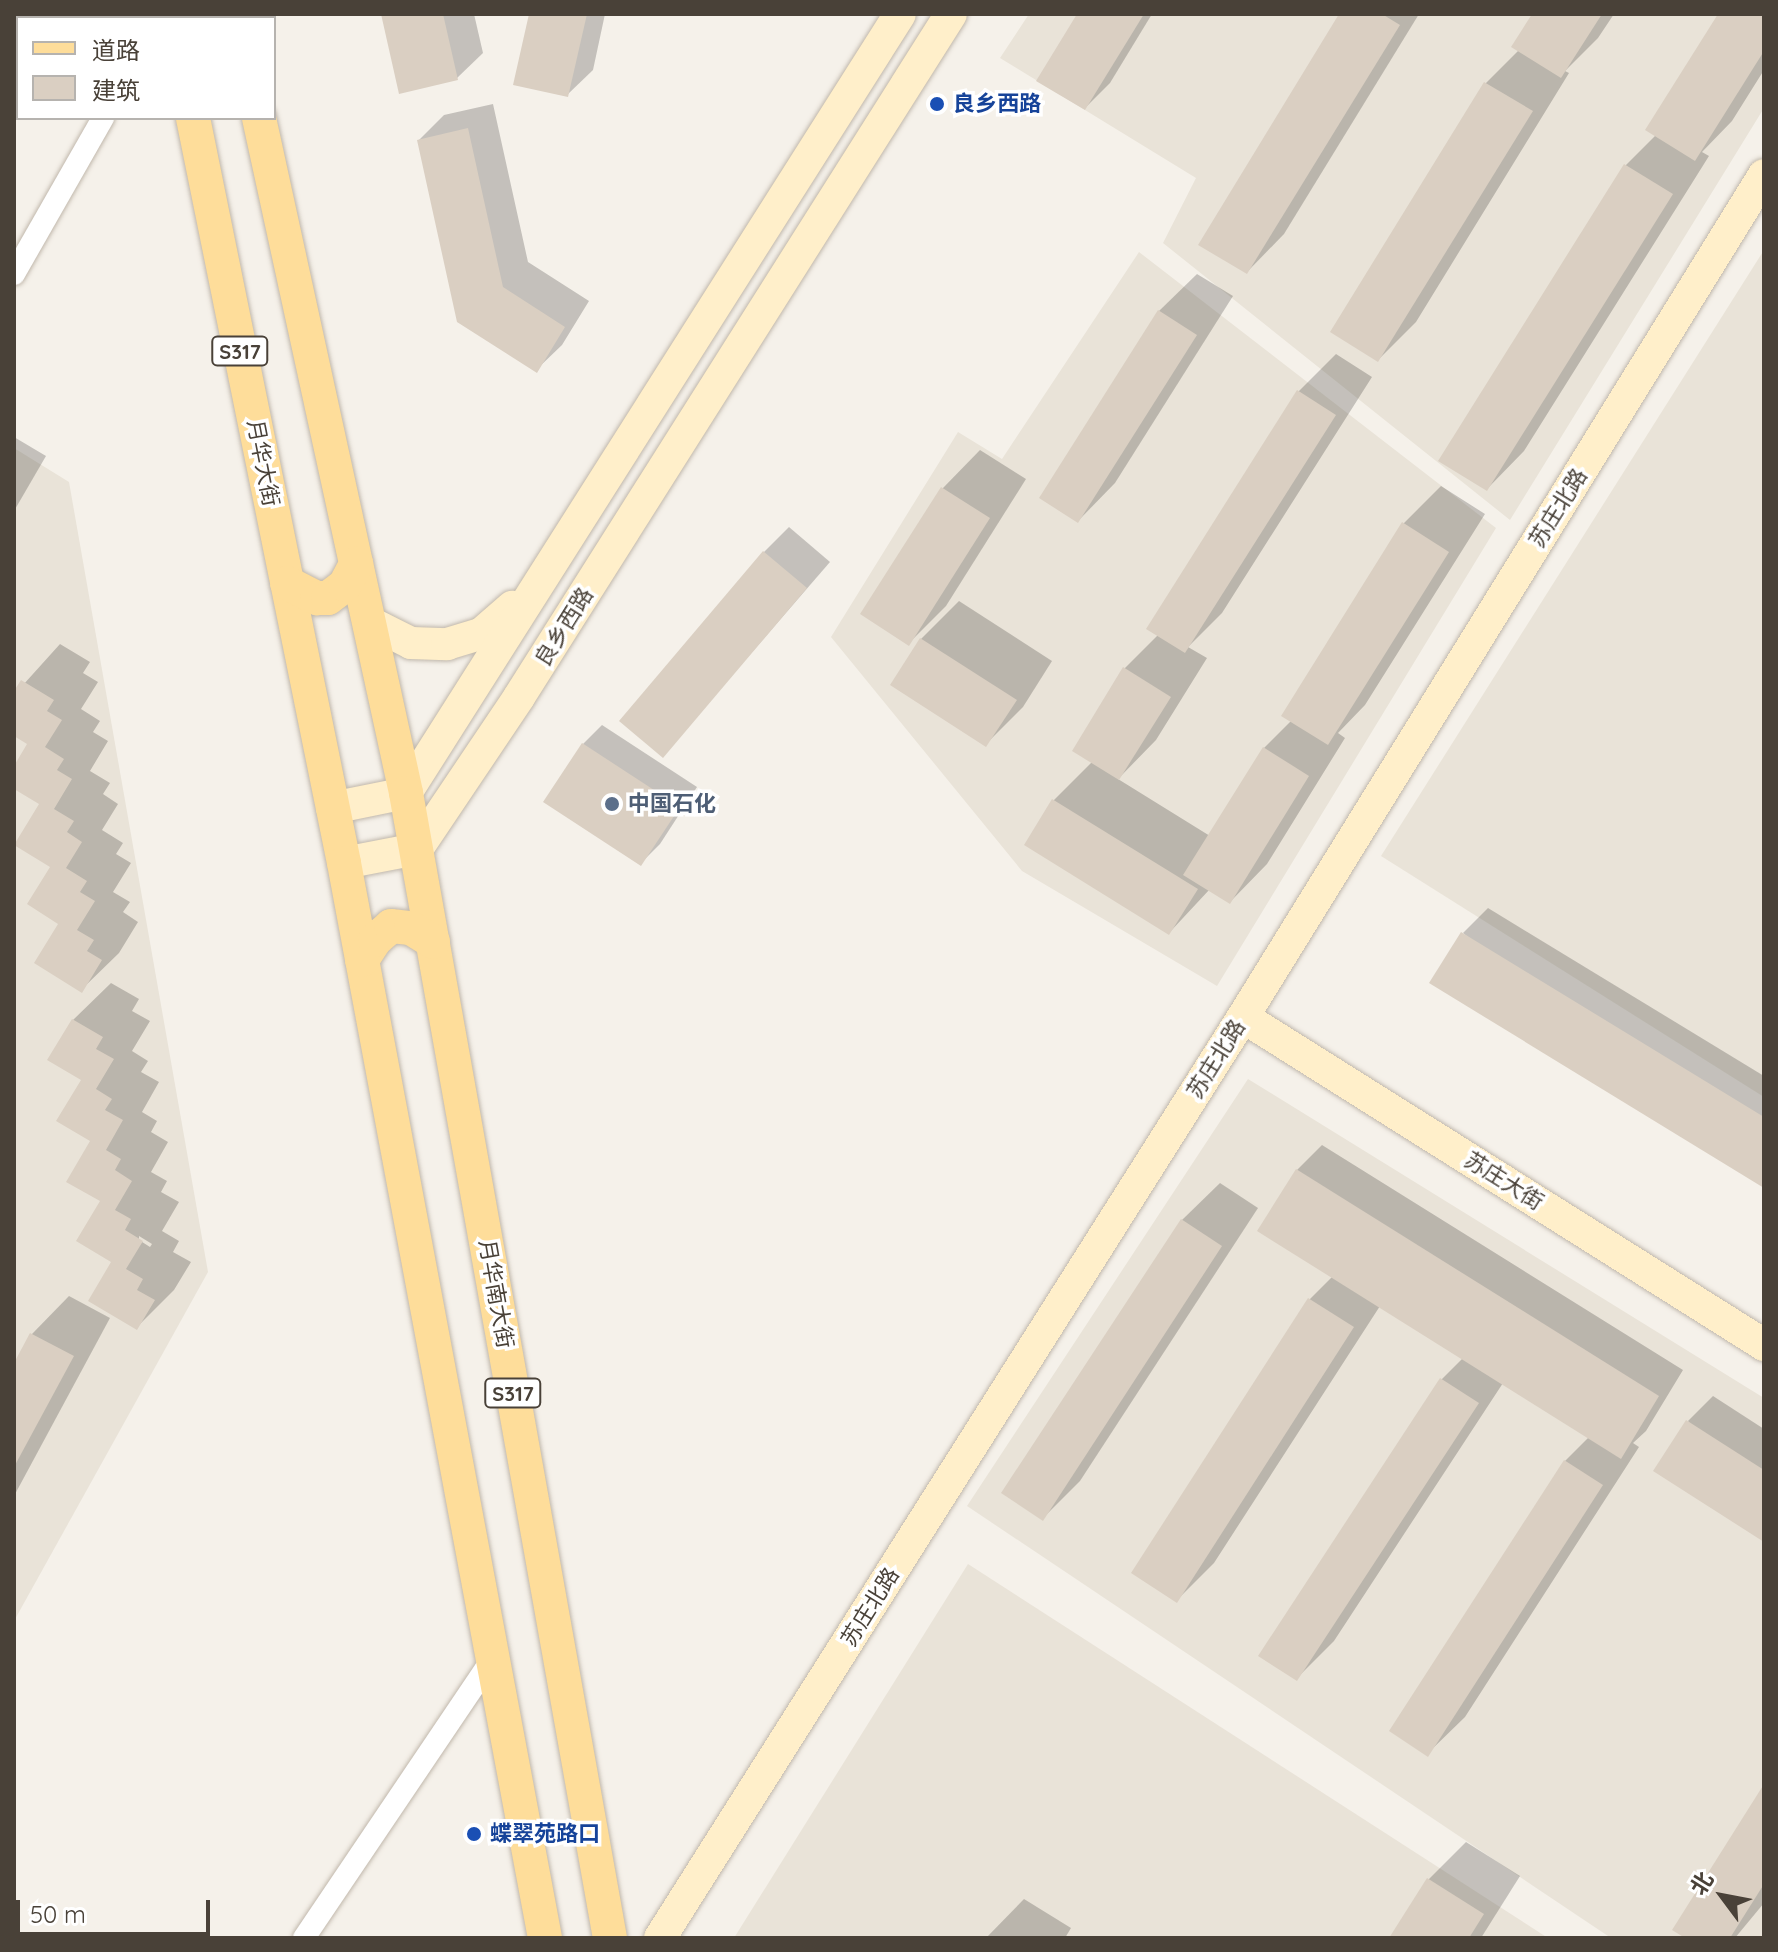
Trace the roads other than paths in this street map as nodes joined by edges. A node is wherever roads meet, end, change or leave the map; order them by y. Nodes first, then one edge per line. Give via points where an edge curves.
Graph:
1 (900, 14) edge
2 (951, 14) edge
3 (102, 120) edge
4 (193, 120) edge
5 (259, 120) edge
6 (1764, 175) edge
7 (14, 274) edge
8 (356, 564) junction
9 (287, 583) junction
10 (539, 584) junction
11 (369, 622) junction
12 (406, 793) junction
13 (332, 808) junction
14 (417, 849) junction
15 (344, 863) junction
16 (433, 942) junction
17 (362, 960) junction
18 (1243, 1017) junction
19 (1764, 1345) edge
20 (492, 1659) junction
21 (304, 1938) edge
22 (545, 1938) edge
23 (610, 1938) edge
24 (660, 1938) edge

1 - 10 main road, 良乡西路
2 - 14 main road, 良乡西路 via 519,697
3 - 7 street
4 - 9 main road, 月华大街 / S317
5 - 8 main road, S317
6 - 18 main road, 苏庄北路
8 - 9 main road via 345,585 328,598
8 - 11 main road, S317
9 - 13 main road, 月华大街 / S317
10 - 11 main road via 482,633 447,644 411,643
10 - 12 main road, 良乡西路
11 - 12 main road, S317
12 - 13 main road
12 - 14 main road, 月华南大街 / S317
13 - 15 main road, S317
14 - 15 main road
14 - 16 main road, 月华南大街 / S317
15 - 17 main road, S317
16 - 17 main road via 411,928 391,926
16 - 23 main road, 月华南大街 / S317
17 - 20 main road, S317
18 - 19 main road, 苏庄大街
18 - 24 main road, 苏庄北路
20 - 21 street
20 - 22 main road, S317

